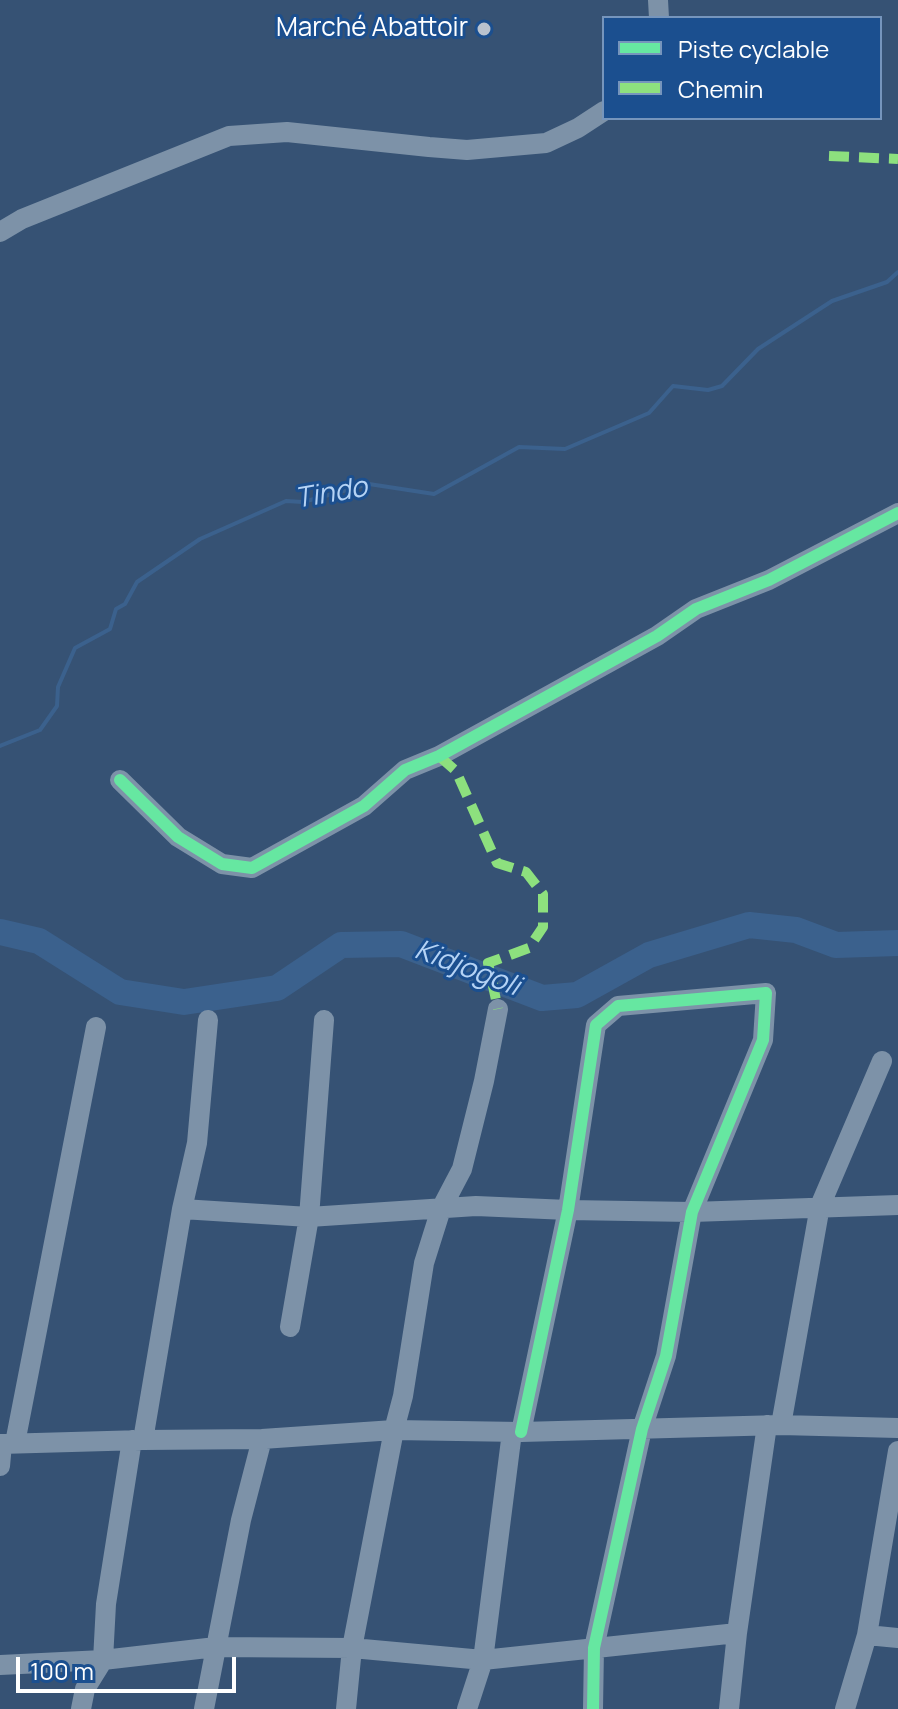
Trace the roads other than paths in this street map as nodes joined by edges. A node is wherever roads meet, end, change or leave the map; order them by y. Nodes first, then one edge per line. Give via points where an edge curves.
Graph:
1 (602, 112) edge
2 (0, 232) edge
3 (898, 513) edge
4 (120, 780) dead end
5 (498, 1009) dead end
6 (208, 1020) dead end
7 (324, 1020) dead end
8 (96, 1027) dead end
9 (882, 1061) dead end
10 (898, 1205) edge
11 (820, 1206) junction
12 (182, 1209) junction
13 (441, 1209) junction
14 (568, 1210) junction
15 (692, 1212) junction
16 (309, 1217) junction
17 (290, 1327) dead end
18 (774, 1425) junction
19 (898, 1428) edge
20 (642, 1429) junction
21 (394, 1430) junction
22 (517, 1432) junction
23 (262, 1439) junction
24 (138, 1440) junction
25 (5, 1444) edge
26 (898, 1451) edge
27 (0, 1466) edge
28 (737, 1633) junction
29 (867, 1635) junction
30 (898, 1638) edge
31 (216, 1647) junction
32 (352, 1648) junction
33 (594, 1648) junction
34 (103, 1660) junction
35 (483, 1660) junction
36 (0, 1665) edge
37 (81, 1709) edge
38 (204, 1709) edge
39 (346, 1709) edge
40 (467, 1709) edge
41 (593, 1709) edge
42 (729, 1709) edge
43 (845, 1709) edge

1 - 2 street via 546,143 467,150 287,132 229,136
3 - 4 street via 769,580 696,609 657,636 405,770 364,806 252,868 222,864 178,837
5 - 13 street via 462,1169
6 - 12 street via 197,1143
7 - 16 street
8 - 25 street
9 - 11 street
10 - 11 street
11 - 15 street
11 - 18 street
12 - 16 street
12 - 24 street
13 - 14 street
13 - 16 street
13 - 21 street via 424,1263
14 - 15 street
14 - 15 street via 596,1025 618,1006 766,993 763,1040
14 - 22 street
15 - 20 street via 666,1356
16 - 17 street
18 - 19 street
18 - 20 street
18 - 28 street
20 - 22 street
20 - 33 street
21 - 22 street
21 - 23 street
21 - 32 street
22 - 35 street
23 - 24 street
23 - 31 street
24 - 25 street
24 - 34 street via 106,1604
25 - 27 street
26 - 29 street
28 - 33 street
28 - 42 street
29 - 30 street
29 - 43 street
31 - 32 street
31 - 34 street
31 - 38 street
32 - 35 street
32 - 39 street
33 - 35 street
33 - 41 street
34 - 36 street
34 - 37 street via 85,1689
35 - 40 street

